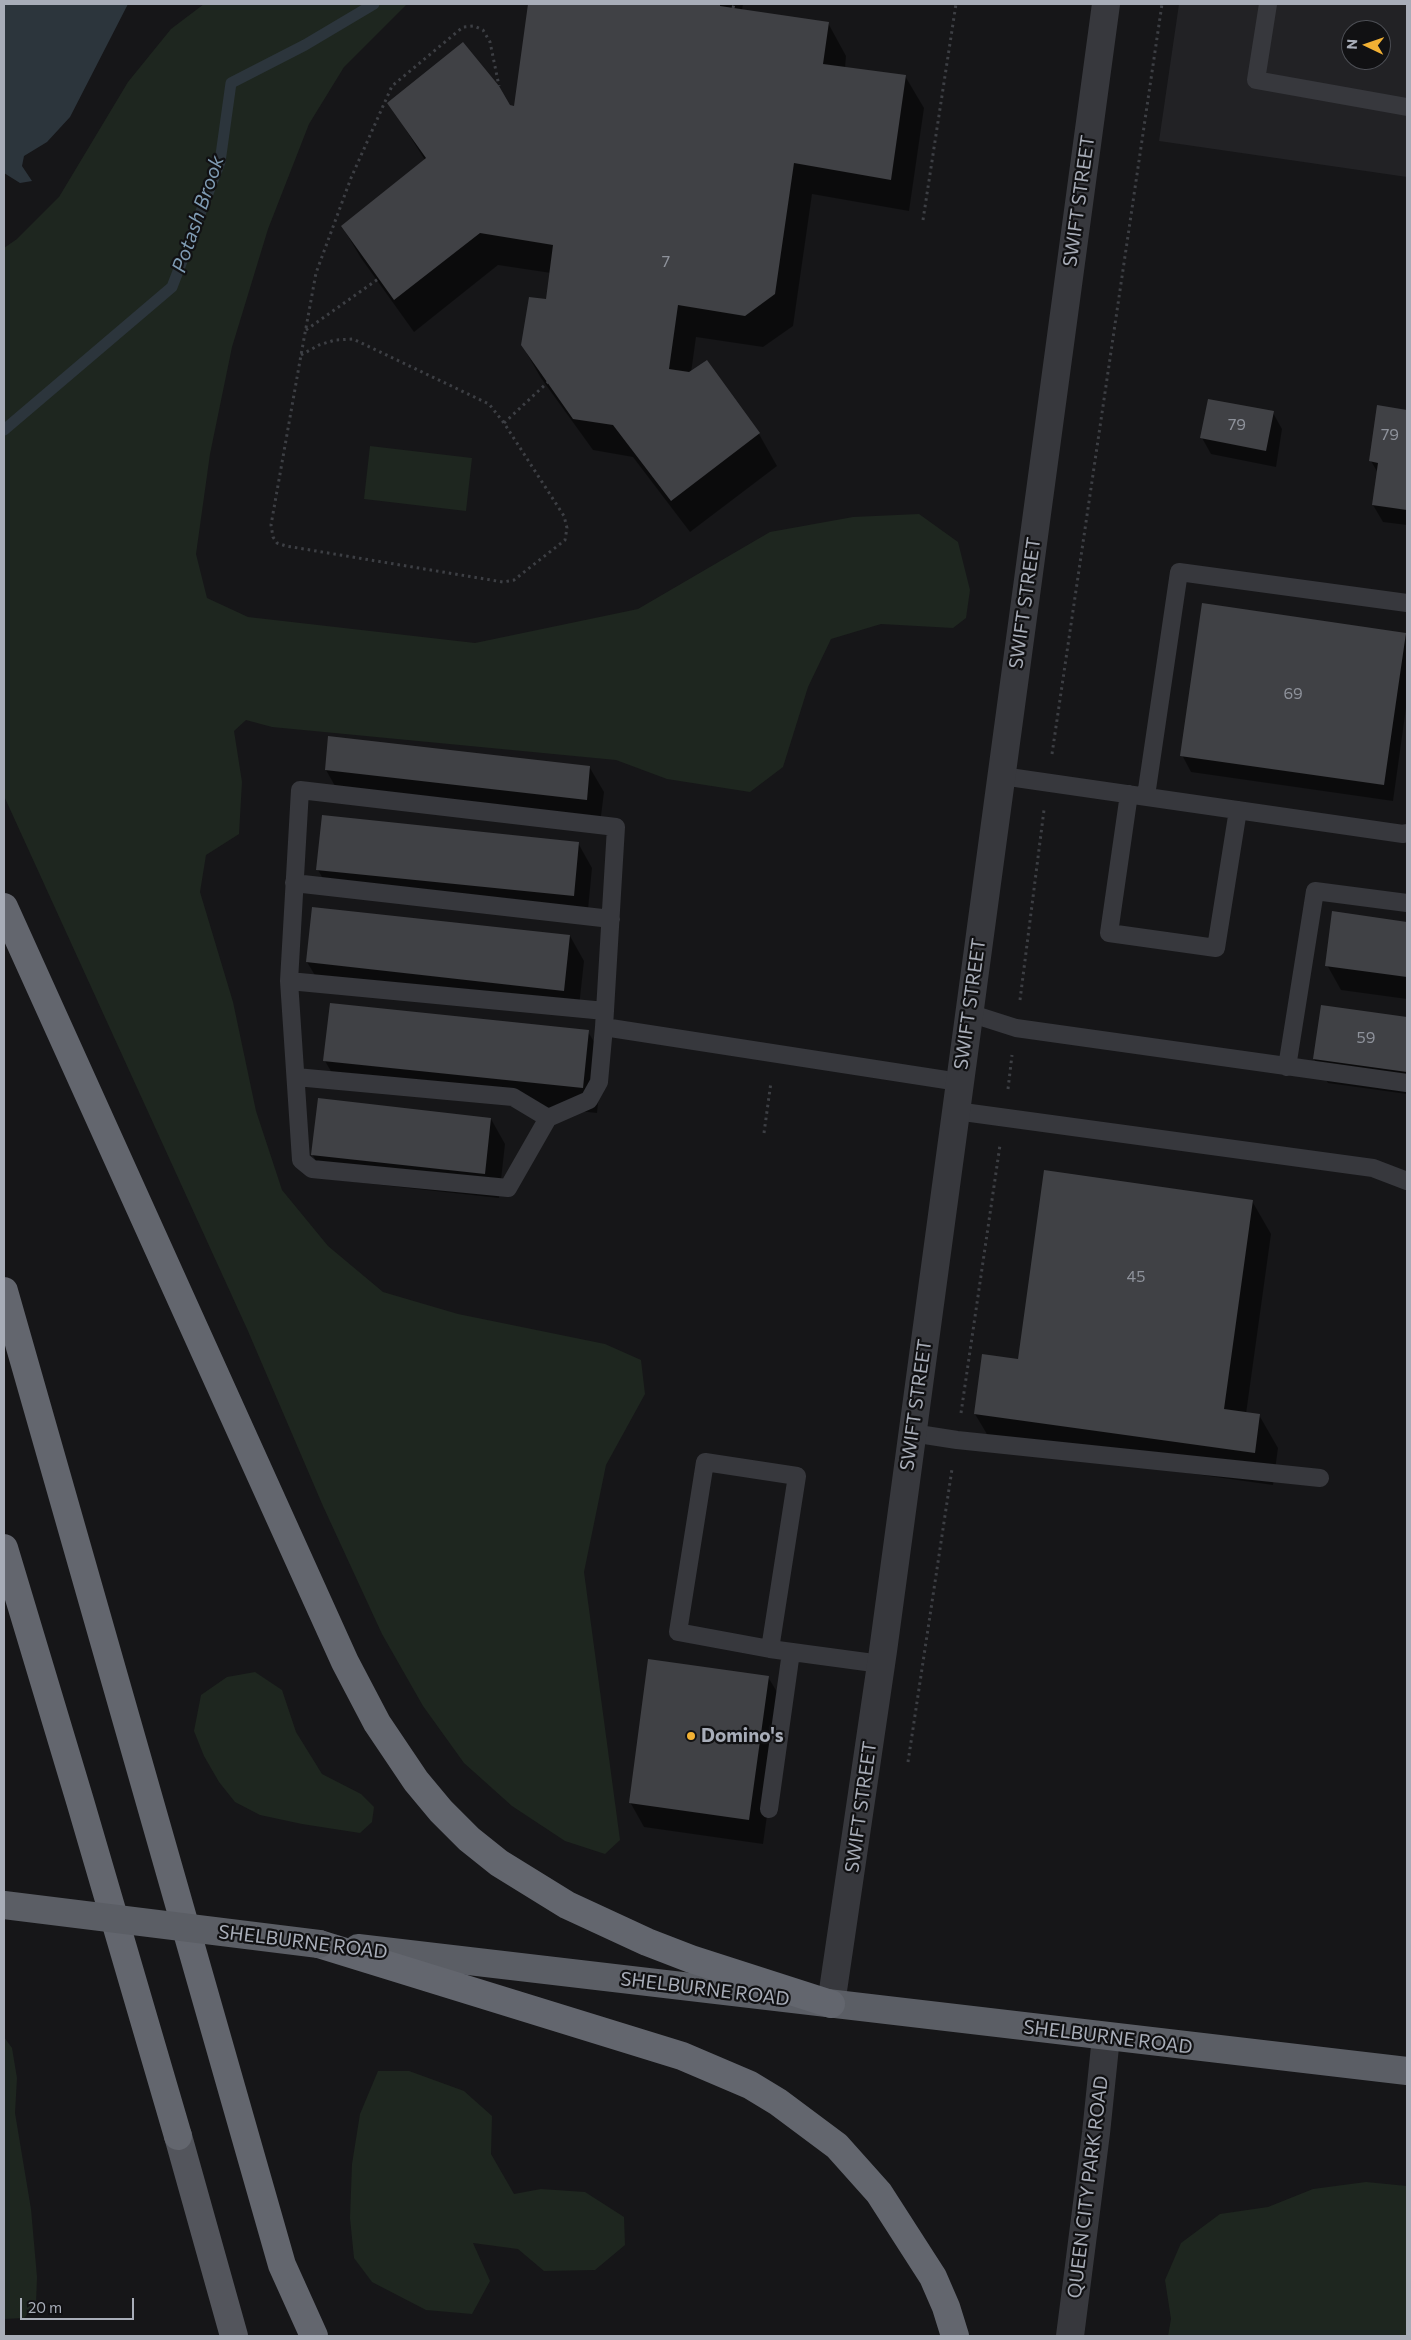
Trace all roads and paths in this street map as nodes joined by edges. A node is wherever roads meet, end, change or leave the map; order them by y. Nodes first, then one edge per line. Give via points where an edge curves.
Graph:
1 (956, 4) edge
2 (1106, 4) edge
3 (1162, 4) edge
4 (1268, 4) edge
5 (499, 86) dead end
6 (1407, 107) edge
7 (923, 220) dead end
8 (378, 279) dead end
9 (306, 330) junction
10 (301, 355) junction
11 (548, 382) dead end
12 (504, 423) junction
13 (1407, 603) edge
14 (1002, 776) junction
15 (1048, 782) junction
16 (1129, 794) junction
17 (1146, 796) junction
18 (1238, 810) junction
19 (1407, 832) edge
20 (294, 883) junction
21 (1407, 903) edge
22 (4, 907) edge
23 (611, 919) junction
24 (289, 981) junction
25 (969, 1013) junction
26 (604, 1019) junction
27 (1016, 1028) junction
28 (775, 1052) junction
29 (1287, 1067) junction
30 (296, 1076) junction
31 (959, 1082) junction
32 (1407, 1083) edge
33 (956, 1111) junction
34 (548, 1118) junction
35 (1004, 1118) junction
36 (764, 1133) dead end
37 (1407, 1181) edge
38 (4, 1291) edge
39 (912, 1433) junction
40 (957, 1440) junction
41 (1320, 1478) dead end
42 (4, 1548) edge
43 (4, 1570) edge
44 (28, 1627) junction
45 (770, 1649) junction
46 (791, 1652) junction
47 (881, 1664) junction
48 (908, 1762) dead end
49 (769, 1809) dead end
50 (4, 1905) edge
51 (319, 1944) junction
52 (831, 2004) junction
53 (1106, 2037) junction
54 (1407, 2071) edge
55 (178, 2136) joint
56 (282, 2265) junction
57 (234, 2336) edge
58 (302, 2336) edge
59 (314, 2336) edge
60 (955, 2336) edge
61 (1070, 2336) edge

1 - 7 path
2 - 14 street, SWIFT STREET
3 - 15 path
4 - 6 lane via 1256,80
5 - 9 path via 490,42 483,30 474,26 463,27 392,86 351,178 320,263
8 - 9 path
9 - 10 path
10 - 12 path via 335,340 353,339 489,404
10 - 12 path via 272,525 273,536 286,546 494,580 514,580 557,547 564,540 567,528 564,516
11 - 12 path
13 - 17 lane via 1179,572
14 - 15 lane
14 - 25 street, SWIFT STREET
15 - 16 lane
15 - 27 path
16 - 17 lane
16 - 18 lane via 1109,933 1216,948
17 - 18 lane
18 - 19 lane
20 - 23 lane
20 - 23 lane via 300,790 616,827
20 - 24 lane
21 - 29 lane via 1315,891
22 - 52 highway via 345,1662 377,1724 416,1781 469,1839 499,1863 567,1905 691,1959
23 - 26 lane
24 - 26 lane
24 - 30 lane
25 - 27 lane
25 - 31 street, SWIFT STREET
26 - 28 lane
26 - 34 lane via 599,1082 589,1100
27 - 29 lane
27 - 35 path
28 - 31 lane
28 - 36 path
29 - 32 lane
30 - 34 lane via 513,1096
30 - 34 lane via 301,1160 312,1169 508,1188
31 - 33 street, SWIFT STREET
33 - 35 lane
33 - 39 street, SWIFT STREET
35 - 37 lane via 1373,1168
35 - 40 path
38 - 56 highway
39 - 40 lane
39 - 47 street, SWIFT STREET
40 - 41 lane
40 - 48 path
42 - 44 highway
43 - 44 highway
44 - 55 highway
45 - 45 lane via 678,1632 705,1462 797,1476
45 - 46 lane
46 - 47 lane
46 - 49 lane
47 - 52 street, SWIFT STREET
50 - 51 highway, SHELBURNE ROAD, bridge
51 - 52 highway, SHELBURNE ROAD
51 - 60 highway via 682,2056 750,2085 778,2102 836,2146 880,2193 933,2277
52 - 53 highway, SHELBURNE ROAD
53 - 54 highway, SHELBURNE ROAD
53 - 61 street, QUEEN CITY PARK ROAD
55 - 57 main road
56 - 58 main road
56 - 59 highway

